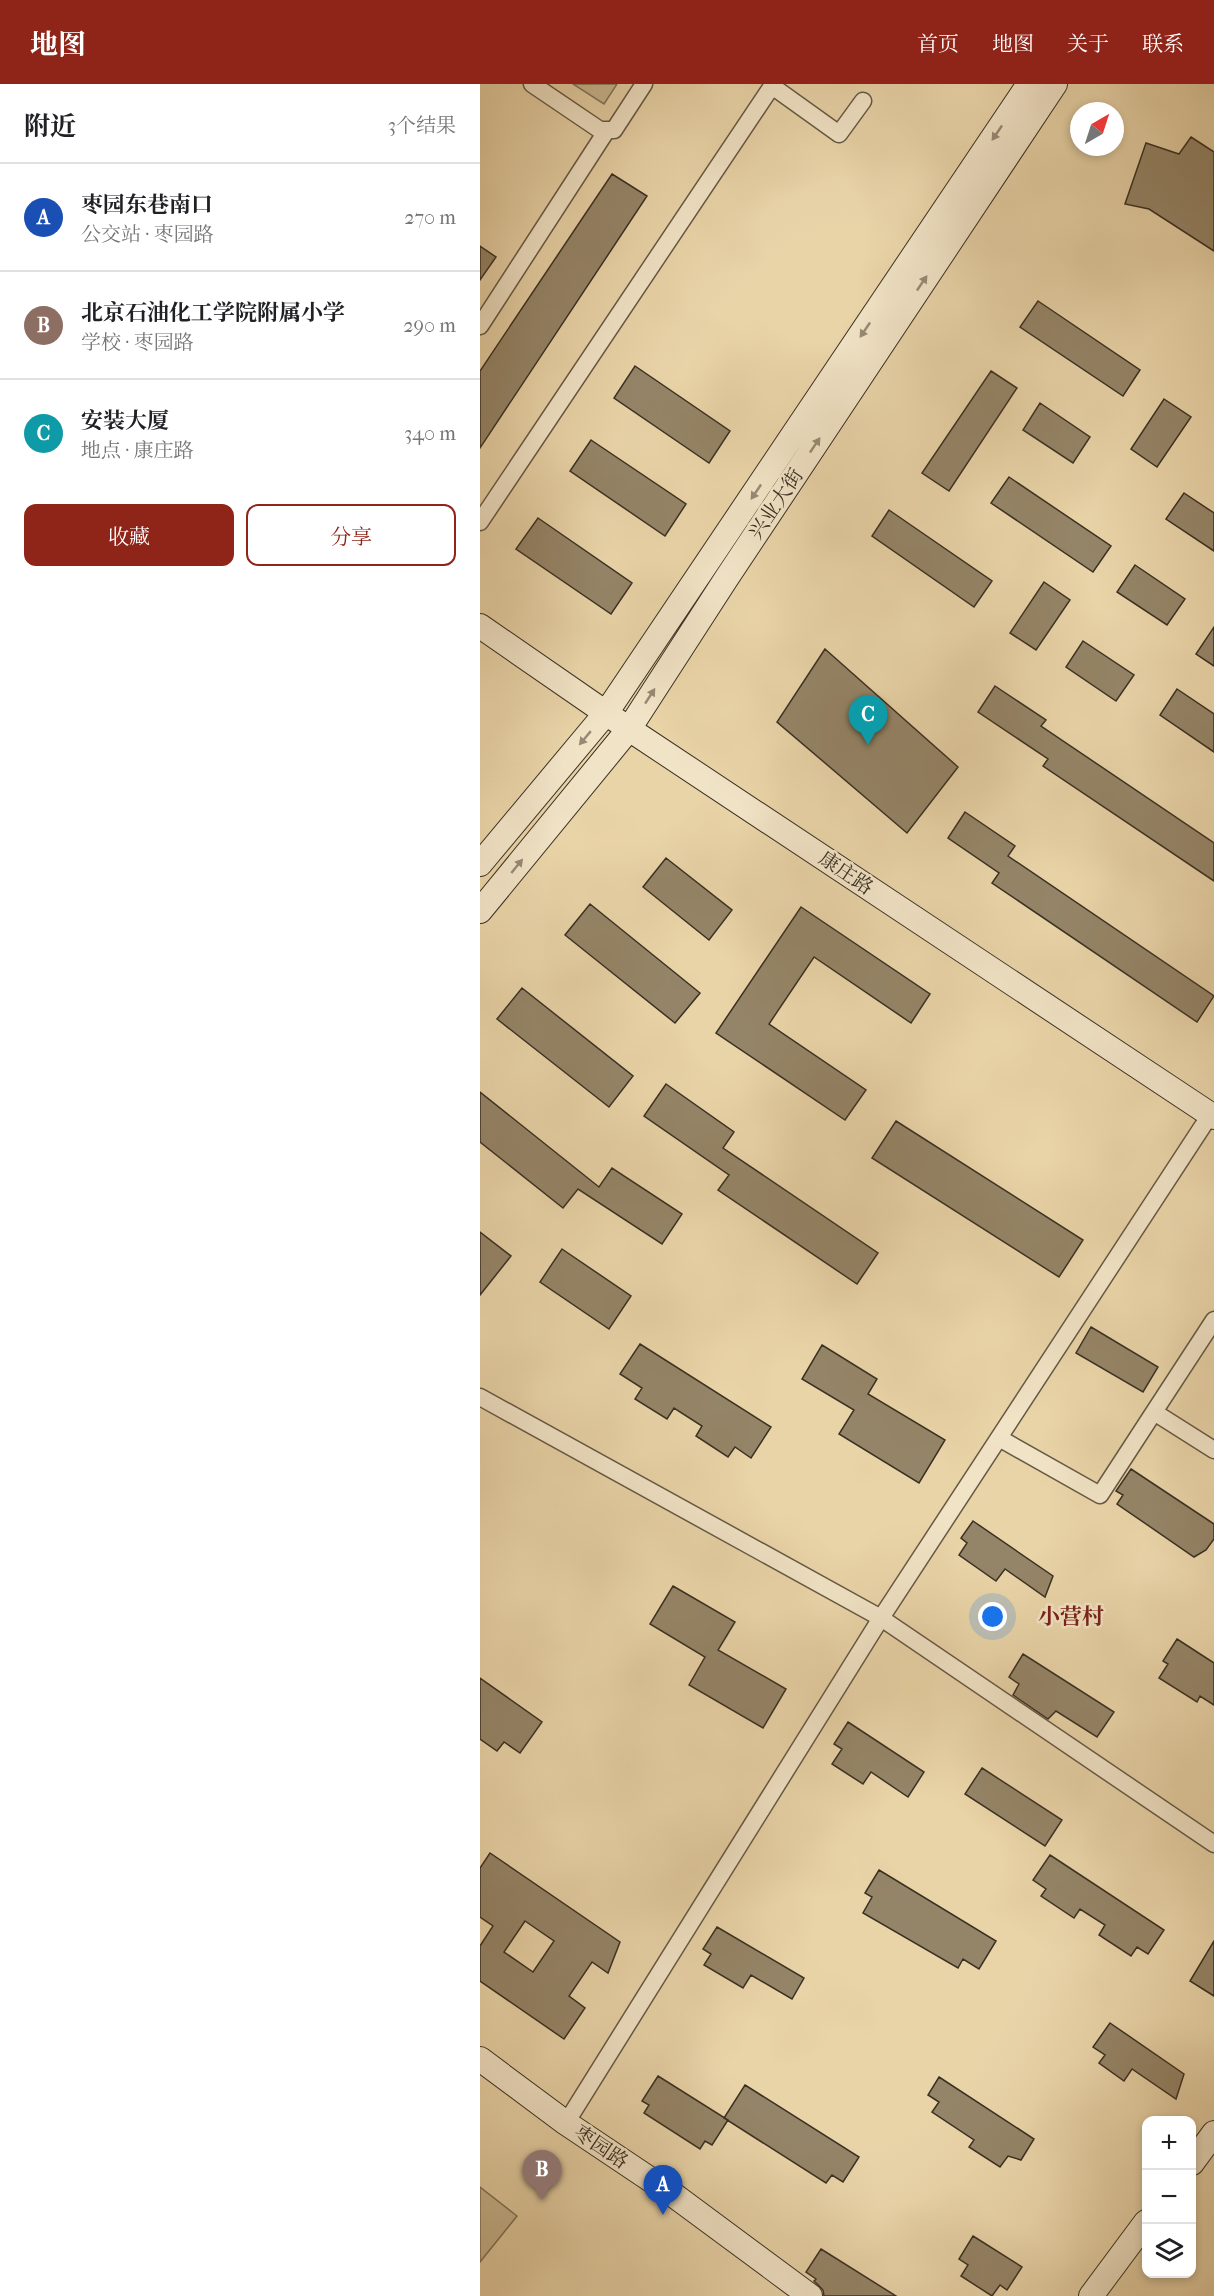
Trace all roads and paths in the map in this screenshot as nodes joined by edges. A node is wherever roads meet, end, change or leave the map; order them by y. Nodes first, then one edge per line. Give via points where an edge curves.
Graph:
1 (532, 84) edge
2 (644, 84) edge
3 (1029, 84) edge
4 (1055, 84) edge
5 (863, 101) dead end
6 (607, 130) junction
7 (480, 326) edge
8 (480, 522) edge
9 (480, 626) edge
10 (606, 713) junction
11 (629, 729) junction
12 (480, 864) edge
13 (480, 911) edge
14 (1212, 1116) edge
15 (1214, 1320) edge
16 (480, 1397) edge
17 (1154, 1412) junction
18 (999, 1438) junction
19 (1214, 1450) edge
20 (881, 1618) junction
21 (1214, 1844) edge
22 (480, 2059) edge
23 (566, 2123) junction
24 (1214, 2133) edge
25 (1196, 2156) edge
26 (1145, 2224) edge
27 (810, 2296) edge
28 (1091, 2296) edge

1 - 6 street via 600,130
2 - 6 street via 614,130
3 -> 10 main road, 兴业大街
11 -> 4 main road, 兴业大街
5 - 8 street via 839,134 772,86
6 - 7 street
9 - 10 main road, 康庄路
10 - 11 main road, 康庄路
10 -> 12 main road, 兴业大街
13 -> 11 main road, 兴业大街
11 - 14 main road, 康庄路
14 - 18 street
15 - 17 street
16 - 20 street
17 - 18 street via 1100,1495
17 - 19 street
18 - 20 street
20 - 21 street
20 - 23 street
22 - 23 main road, 枣园路
23 - 27 main road, 枣园路 via 675,2196
24 - 25 main road
26 - 28 main road

